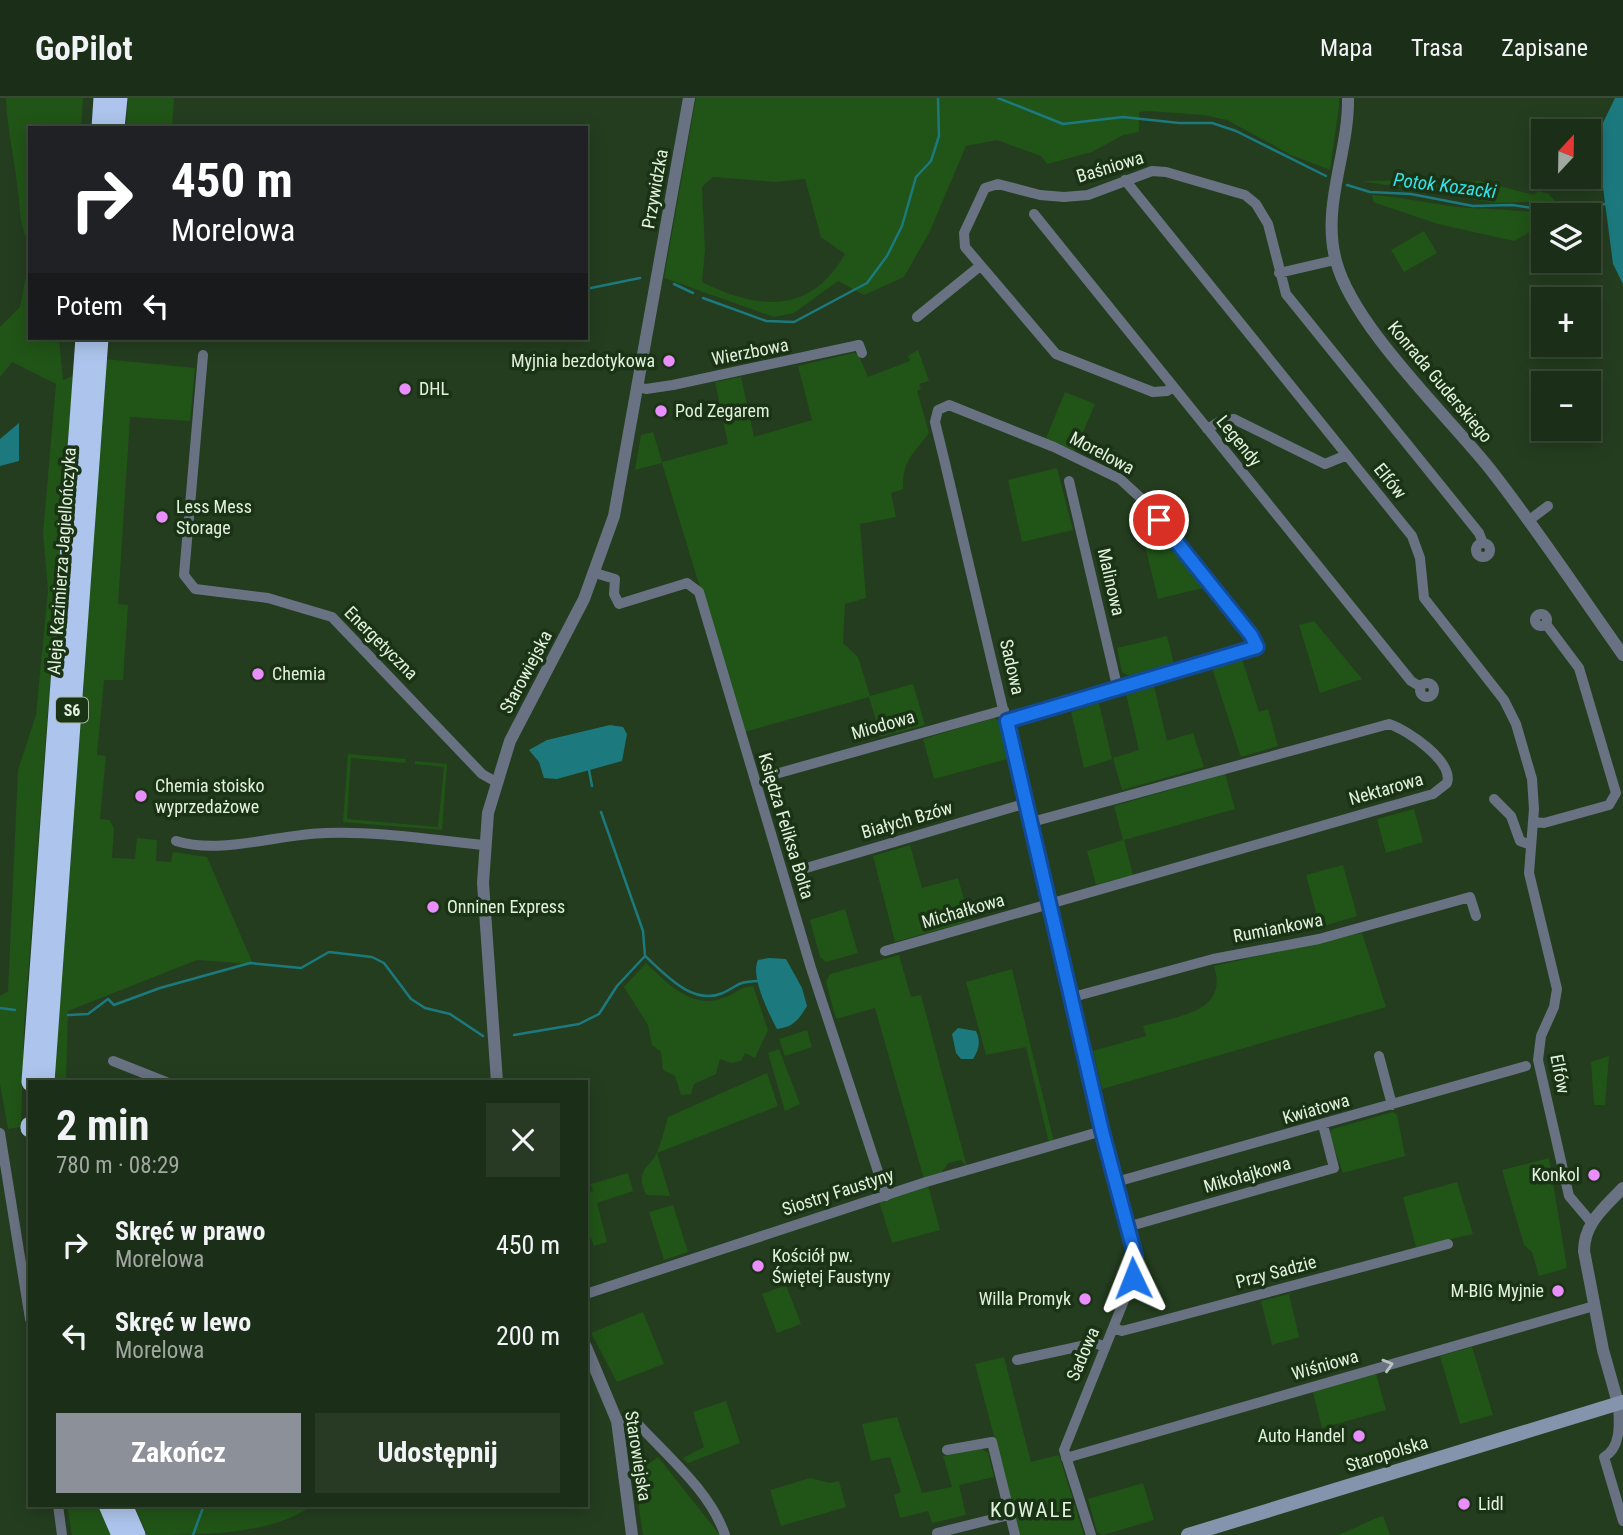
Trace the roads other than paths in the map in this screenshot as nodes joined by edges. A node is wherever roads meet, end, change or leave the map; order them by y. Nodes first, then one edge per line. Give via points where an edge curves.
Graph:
1 (103, 98) edge
2 (118, 98) edge
3 (689, 98) edge
4 (1348, 98) edge
5 (101, 126) edge
6 (115, 126) edge
7 (1125, 180) junction
8 (1034, 214) dead end
9 (1335, 260) junction
10 (980, 266) junction
11 (1279, 273) junction
12 (655, 287) joint
13 (917, 317) dead end
14 (85, 340) edge
15 (99, 340) edge
16 (862, 353) dead end
17 (203, 355) dead end
18 (638, 387) junction
19 (1172, 387) junction
20 (938, 410) joint
21 (1207, 429) junction
22 (1347, 455) junction
23 (1069, 481) dead end
24 (1548, 506) dead end
25 (1528, 521) junction
26 (1483, 543) dead end
27 (595, 573) junction
28 (1546, 624) dead end
29 (1623, 654) edge
30 (1420, 687) dead end
31 (1118, 690) junction
32 (1006, 716) junction
33 (772, 775) dead end
34 (496, 782) junction
35 (1494, 799) dead end
36 (1027, 803) junction
37 (1032, 822) junction
38 (1534, 822) junction
39 (176, 841) dead end
40 (484, 845) junction
41 (1531, 845) junction
42 (796, 871) dead end
43 (1051, 904) junction
44 (1476, 916) dead end
45 (885, 951) dead end
46 (1073, 998) junction
47 (1379, 1056) dead end
48 (113, 1061) dead end
49 (1526, 1066) dead end
50 (31, 1080) edge
51 (45, 1080) edge
52 (161, 1080) edge
53 (497, 1080) edge
54 (1392, 1105) junction
55 (1323, 1125) junction
56 (1102, 1131) junction
57 (0, 1133) edge
58 (1116, 1182) junction
59 (1623, 1188) edge
60 (886, 1196) junction
61 (1591, 1222) junction
62 (1128, 1227) junction
63 (1448, 1244) dead end
64 (588, 1293) edge
65 (1594, 1306) junction
66 (28, 1307) edge
67 (1114, 1328) junction
68 (1105, 1347) junction
69 (588, 1352) edge
70 (1017, 1360) dead end
71 (1620, 1402) edge
72 (617, 1421) junction
73 (947, 1450) dead end
74 (1613, 1451) junction
75 (1066, 1458) junction
76 (1623, 1458) edge
77 (58, 1507) edge
78 (109, 1507) edge
79 (124, 1507) edge
80 (1009, 1515) junction
81 (1623, 1521) edge
82 (937, 1533) dead end
83 (62, 1535) edge
84 (121, 1535) edge
85 (136, 1535) edge
86 (632, 1535) edge
87 (725, 1535) edge
88 (1015, 1535) edge
89 (1091, 1535) edge
90 (1188, 1535) edge

1 - 5 highway
2 - 6 highway
3 - 12 street, Przywidzka
4 - 9 street, Konrada Guderskiego via 1331,218
7 - 10 street, Baśniowa via 1088,195 1064,197 999,184 985,188 963,239
7 - 11 street, Baśniowa via 1152,171 1166,172 1245,195 1268,224
7 - 22 street, Elfów
8 - 19 street, Legendy
9 - 11 street
9 - 25 street, Konrada Guderskiego via 1350,296 1374,331
10 - 13 street
10 - 19 street, Baśniowa via 1056,354 1153,392
11 - 26 street, Baśniowa via 1286,294
12 - 18 street, Starowiejska
14 - 50 highway, Aleja Kazimierza Jagiellończyka / S6
15 - 51 highway, Aleja Kazimierza Jagiellończyka / S6
16 - 18 street, Wierzbowa via 859,345 673,385
17 - 34 street, Energetyczna via 184,575 189,585 268,598 332,617 481,774
18 - 27 street, Starowiejska via 617,503
19 - 21 street, Legendy
20 - 31 street, Morelowa via 959,407 1120,479 1144,501 1257,647
20 - 32 street, Sadowa via 935,422
21 - 22 street via 1234,419 1318,462 1332,464
21 - 30 street, Legendy
22 - 38 street, Elfów via 1412,536 1429,607 1509,710 1532,779
23 - 31 street, Malinowa
24 - 25 street
25 - 29 street, Konrada Guderskiego
27 - 34 street, Starowiejska via 516,728
27 - 60 street, Księdza Feliksa Bolta via 615,579 619,604 687,583 699,592 739,734
28 - 38 street via 1579,668 1616,793 1609,805
31 - 32 street, Morelowa
32 - 33 street, Miodowa
32 - 36 street, Sadowa
34 - 40 street, Starowiejska
35 - 41 street via 1511,816 1520,841
36 - 37 street, Sadowa
36 - 42 street, Białych Bzów
37 - 43 street, Sadowa
37 - 43 street, Nektarowa via 1389,724 1444,762 1449,772 1447,783 1433,794
38 - 41 street, Elfów
39 - 40 street via 216,844 343,833
40 - 53 street, Starowiejska via 483,906
41 - 61 street, Elfów via 1531,888 1557,989 1538,1060 1569,1196
43 - 45 street, Michałkowa
43 - 46 street, Sadowa
44 - 46 street, Rumiankowa via 1470,897
46 - 56 street, Sadowa
47 - 54 street
48 - 52 street
49 - 54 street, Kwiatowa
54 - 55 street, Kwiatowa
55 - 58 street, Kwiatowa
55 - 62 street, Mikołajkowa via 1334,1168
56 - 58 street, Sadowa
56 - 60 street, Siostry Faustyny
57 - 66 street
58 - 62 street, Sadowa
59 - 61 street
60 - 64 street, Siostry Faustyny
61 - 65 street via 1584,1251
62 - 67 street, Sadowa via 1136,1266
63 - 67 street, Przy Sadzie via 1122,1331
65 - 71 street
75 -> 65 street, Wiśniowa
67 - 68 street, Sadowa
68 - 70 street via 1095,1343
68 - 75 street, Sadowa via 1068,1437
69 - 72 street, Starowiejska
71 - 74 street
71 - 90 main road, Staropolska
72 - 86 street, Starowiejska
72 - 87 street via 636,1422 707,1500
73 - 80 street via 992,1442
74 - 76 street
74 - 81 street via 1604,1457
75 - 89 street
77 - 83 street
78 - 84 highway
79 - 85 highway
80 - 82 street
80 - 88 street

